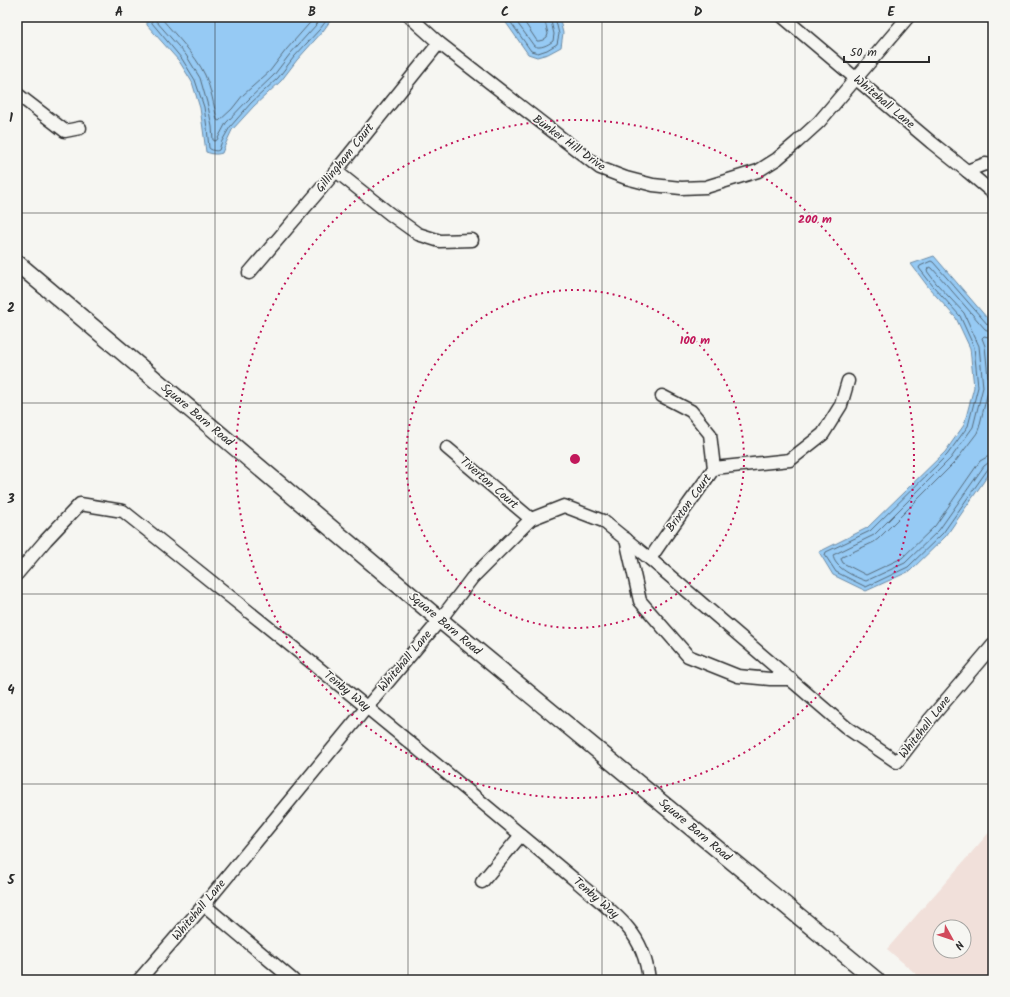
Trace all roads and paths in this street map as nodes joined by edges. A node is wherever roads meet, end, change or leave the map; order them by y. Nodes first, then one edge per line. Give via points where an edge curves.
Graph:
1 (410, 17) edge
2 (783, 17) edge
3 (908, 17) edge
4 (439, 43) junction
5 (856, 79) junction
6 (17, 94) edge
7 (80, 128) dead end
8 (993, 165) edge
9 (336, 171) junction
10 (967, 171) junction
11 (993, 193) edge
12 (472, 240) dead end
13 (17, 263) edge
14 (249, 273) dead end
15 (848, 381) dead end
16 (662, 396) dead end
17 (448, 448) dead end
18 (714, 468) junction
19 (530, 519) junction
20 (626, 539) junction
21 (650, 559) junction
22 (17, 574) edge
23 (440, 620) junction
24 (993, 645) edge
25 (791, 679) junction
26 (367, 707) junction
27 (521, 835) junction
28 (482, 882) dead end
29 (204, 905) junction
30 (139, 980) edge
31 (293, 980) edge
32 (650, 980) edge
33 (876, 980) edge

1 - 4 street, Bunker Hill Drive
2 - 5 street, Whitehall Lane
3 - 5 street, Bunker Hill Drive
4 - 5 street, Bunker Hill Drive via 600,168 653,185 681,188 706,187 758,171 777,159 819,122
4 - 9 street, Gillingham Court
5 - 10 street, Whitehall Lane
6 - 7 street via 65,131
8 - 10 street via 985,164
9 - 12 street via 418,234 440,241
9 - 14 street, Gillingham Court
10 - 11 street, Whitehall Lane
13 - 23 street, Square Barn Road
15 - 18 street via 841,405 823,434 790,460
16 - 18 street, Brixton Court via 691,411 710,434
17 - 19 street, Tiverton Court
18 - 21 street, Brixton Court
19 - 20 street, Whitehall Lane via 564,506 603,520
19 - 23 street, Whitehall Lane via 472,578
20 - 21 street, Whitehall Lane
20 - 25 street via 640,601 688,656 738,676
21 - 25 street, Whitehall Lane
22 - 26 street, Tenby Way via 80,504 123,510
23 - 26 street, Whitehall Lane
23 - 33 street, Square Barn Road
24 - 25 street, Whitehall Lane via 897,762 848,728
26 - 27 street, Tenby Way
26 - 29 street, Whitehall Lane
27 - 28 street
27 - 32 street, Tenby Way via 629,928 644,954
29 - 30 street, Whitehall Lane
29 - 31 street

